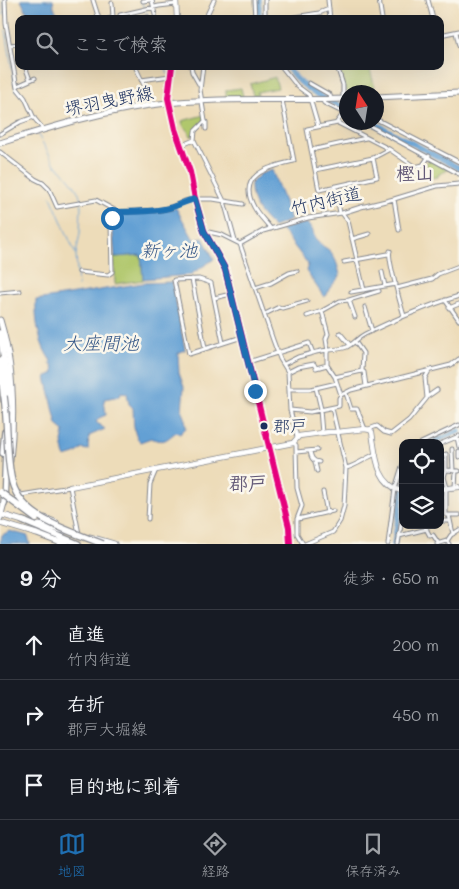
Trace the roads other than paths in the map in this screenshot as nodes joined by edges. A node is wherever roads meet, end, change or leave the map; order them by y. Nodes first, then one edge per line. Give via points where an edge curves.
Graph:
1 (5, 0) edge
2 (93, 0) edge
3 (151, 0) edge
4 (214, 0) edge
5 (254, 0) edge
6 (264, 0) edge
7 (328, 0) edge
8 (379, 0) edge
9 (428, 0) edge
10 (142, 2) dead end
11 (176, 2) edge
12 (112, 3) dead end
13 (128, 8) dead end
14 (153, 8) junction
15 (329, 9) junction
16 (130, 13) junction
17 (98, 15) edge
18 (116, 15) edge
19 (124, 15) edge
20 (155, 15) dead end
21 (176, 15) edge
22 (208, 15) edge
23 (254, 15) edge
24 (265, 15) edge
25 (308, 15) edge
26 (330, 15) edge
27 (381, 15) edge
28 (432, 15) edge
29 (458, 31) edge
30 (444, 34) edge
31 (15, 44) edge
32 (10, 45) junction
33 (459, 46) edge
34 (26, 70) edge
35 (137, 70) edge
36 (171, 70) edge
37 (192, 70) edge
38 (202, 70) edge
39 (284, 70) edge
40 (287, 70) edge
41 (338, 70) edge
42 (286, 73) junction
43 (170, 76) junction
44 (35, 78) dead end
45 (30, 80) junction
46 (141, 80) junction
47 (309, 84) dead end
48 (343, 85) edge
49 (17, 86) junction
50 (200, 87) junction
51 (459, 93) edge
52 (331, 98) junction
53 (384, 98) edge
54 (339, 99) edge
55 (282, 100) junction
56 (311, 100) junction
57 (202, 101) junction
58 (322, 101) junction
59 (168, 103) junction
60 (153, 105) junction
61 (339, 111) edge
62 (34, 118) junction
63 (339, 119) edge
64 (205, 121) junction
65 (336, 122) junction
66 (384, 123) edge
67 (318, 126) junction
68 (43, 129) junction
69 (206, 129) dead end
70 (378, 130) edge
71 (0, 134) edge
72 (366, 138) junction
73 (194, 140) junction
74 (0, 143) edge
75 (180, 146) junction
76 (389, 149) junction
77 (311, 150) junction
78 (0, 152) edge
79 (428, 156) junction
80 (373, 158) junction
81 (459, 162) edge
82 (315, 170) junction
83 (459, 174) edge
84 (459, 184) edge
85 (335, 186) junction
86 (195, 199) junction
87 (394, 199) junction
88 (224, 201) junction
89 (243, 204) dead end
90 (118, 212) junction
91 (341, 213) junction
92 (271, 229) junction
93 (398, 230) dead end
94 (204, 231) junction
95 (369, 234) dead end
96 (352, 239) junction
97 (236, 241) junction
98 (240, 244) junction
99 (357, 259) junction
100 (344, 262) dead end
101 (459, 266) edge
102 (296, 271) dead end
103 (78, 272) dead end
104 (382, 272) dead end
105 (192, 279) junction
106 (385, 286) junction
107 (396, 286) junction
108 (255, 288) junction
109 (20, 290) dead end
110 (364, 290) junction
111 (379, 291) dead end
112 (351, 292) dead end
113 (0, 293) edge
114 (231, 294) junction
115 (459, 296) edge
116 (214, 298) junction
117 (349, 300) junction
118 (445, 300) junction
119 (307, 301) dead end
120 (459, 304) edge
121 (365, 307) dead end
122 (449, 308) junction
123 (322, 311) junction
124 (265, 314) junction
125 (307, 316) dead end
126 (404, 316) junction
127 (355, 317) dead end
128 (0, 320) edge
129 (459, 320) edge
130 (372, 331) junction
131 (0, 333) edge
132 (340, 333) dead end
133 (242, 337) junction
134 (223, 343) junction
135 (356, 343) junction
136 (350, 345) junction
137 (206, 348) junction
138 (327, 351) junction
139 (278, 352) junction
140 (313, 353) junction
141 (0, 360) edge
142 (459, 360) edge
143 (248, 362) junction
144 (284, 364) junction
145 (326, 365) junction
146 (362, 371) junction
147 (429, 371) junction
148 (288, 372) junction
149 (335, 377) junction
150 (337, 383) junction
151 (366, 386) junction
152 (316, 388) junction
153 (289, 389) junction
154 (438, 390) dead end
155 (346, 393) junction
156 (341, 395) junction
157 (4, 396) junction
158 (427, 397) junction
159 (332, 408) junction
160 (290, 410) junction
161 (320, 410) junction
162 (459, 425) edge
163 (367, 429) junction
164 (336, 432) junction
165 (322, 433) junction
166 (458, 436) edge
167 (298, 437) junction
168 (429, 439) edge
169 (444, 442) edge
170 (294, 443) junction
171 (268, 447) junction
172 (459, 447) edge
173 (452, 449) dead end
174 (317, 450) dead end
175 (310, 451) junction
176 (459, 451) edge
177 (296, 452) junction
178 (376, 454) junction
179 (444, 455) edge
180 (459, 457) edge
181 (346, 468) junction
182 (156, 470) junction
183 (446, 470) junction
184 (317, 471) dead end
185 (456, 471) edge
186 (9, 477) junction
187 (444, 484) edge
188 (0, 485) edge
189 (70, 487) junction
190 (457, 487) edge
191 (444, 488) edge
192 (398, 491) edge
193 (0, 492) edge
194 (323, 492) dead end
195 (21, 495) junction
196 (328, 496) dead end
197 (324, 497) junction
198 (4, 503) junction
199 (333, 512) dead end
200 (327, 513) junction
201 (0, 515) edge
202 (449, 515) junction
203 (459, 515) edge
204 (148, 519) dead end
205 (297, 520) junction
206 (23, 521) junction
207 (444, 521) edge
208 (450, 521) junction
209 (0, 523) edge
210 (400, 529) edge
211 (426, 529) joint
212 (59, 530) junction
213 (459, 530) edge
214 (79, 534) junction
215 (453, 534) junction
216 (399, 536) junction
217 (448, 542) edge
218 (63, 543) edge
219 (78, 544) edge
220 (92, 544) edge
221 (102, 544) edge
222 (114, 544) edge
223 (290, 544) edge
224 (304, 544) edge
225 (388, 544) edge
226 (398, 544) edge
227 (438, 544) edge

1 - 32 street
2 - 17 street
3 - 10 street
3 - 14 street
4 - 22 street
5 - 23 street
6 - 24 street
7 - 15 street
8 - 27 street
9 - 28 street
11 - 14 street
11 - 21 main road
12 - 18 street
13 - 16 street
14 - 16 street
14 - 20 street
15 - 25 street
15 - 26 street
16 - 19 street
29 - 30 street
29 - 33 street
31 - 32 street
32 - 49 street
34 - 45 street
35 - 46 street
36 - 43 main road
37 - 50 street
38 - 50 street
39 - 42 street
40 - 42 street
41 - 48 street
42 - 56 street
43 - 46 street
43 - 59 main road
44 - 45 street
45 - 49 street
46 - 60 street
47 - 52 street
49 - 62 street
50 - 57 street
51 - 53 main road
52 - 54 main road, 堺羽曳野線
52 - 58 main road, 堺羽曳野線
55 - 56 main road, 堺羽曳野線
55 - 57 main road, 堺羽曳野線
55 - 92 street via 294,161 258,173 249,185 254,209
56 - 58 main road, 堺羽曳野線
56 - 67 street
57 - 59 main road, 堺羽曳野線
57 - 64 street
58 - 61 street
59 - 60 main road, 堺羽曳野線
59 - 75 main road
60 - 68 main road, 堺羽曳野線 via 98,114
62 - 68 street
62 - 71 street
63 - 65 street
64 - 69 street
64 - 73 street via 195,131
65 - 67 street
65 - 72 street
66 - 81 street
67 - 77 street via 307,129
68 - 74 main road, 堺羽曳野線
70 - 79 street
72 - 76 street
72 - 77 street
73 - 75 street
73 - 88 street
75 - 86 main road via 190,172
76 - 79 street via 415,166 423,165
76 - 80 street
77 - 82 street
78 - 90 street via 43,183 57,207 96,200
79 - 83 street
80 - 82 street
80 - 85 street via 377,177
82 - 85 street via 319,190
84 - 87 street, 竹内街道 via 437,186
85 - 91 street
86 - 88 street
86 - 90 street via 160,210
86 - 94 main road
87 - 91 street, 竹内街道
87 - 93 street
88 - 89 street
88 - 97 street
90 - 103 street via 111,223 112,272 108,275
91 - 92 street, 竹内街道
91 - 96 street via 348,221
92 - 98 street, 竹内街道
94 - 97 street
94 - 114 main road via 225,269
95 - 96 street
96 - 99 street
97 - 98 street
98 - 108 street
99 - 100 street
99 - 107 street via 389,252
99 - 110 street
101 - 107 street via 432,279
102 - 108 street
104 - 106 street
105 - 116 street via 211,283
105 - 137 street
105 - 137 street via 174,280 188,354
106 - 107 street
106 - 110 street
107 - 126 street
108 - 124 street
109 - 113 street
110 - 112 street
111 - 117 street
114 - 116 street
114 - 133 main road
115 - 118 street
116 - 134 street
117 - 123 street
117 - 127 street
118 - 122 street
118 - 126 street
119 - 124 street via 279,307
120 - 122 street
121 - 130 street
122 - 129 street
123 - 125 street
123 - 138 street via 328,334
124 - 139 street
126 - 130 street
128 - 186 main road via 13,396
130 - 135 street via 360,336
131 - 198 highway, bridge via 7,377
132 - 136 street
133 - 134 street
133 - 143 main road
134 - 137 street
135 - 136 street
135 - 146 street via 362,353
136 - 138 street
138 - 140 street
138 - 145 street
139 - 140 street via 310,343
139 - 143 street
139 - 144 street
140 - 144 street
141 - 157 highway
142 - 147 street
143 - 171 main road
144 - 148 street
145 - 148 street via 316,368 314,364
145 - 149 street
146 - 149 street
146 - 151 street
147 - 151 street
147 - 158 street via 425,378
148 - 153 street
149 - 150 street
150 - 152 street
150 - 156 street
151 - 155 street
152 - 153 street
152 - 161 street
153 - 160 street
154 - 158 street
155 - 156 street
155 - 163 street via 352,409 357,409
156 - 159 street via 340,406
157 - 188 highway, bridge
157 - 221 highway, bridge via 11,477 19,498 45,520
158 - 163 street via 409,420 391,434 376,426
159 - 161 street
159 - 164 street
160 - 161 street
160 - 167 street
161 - 165 street
162 - 168 street
163 - 164 main road
163 - 178 main road via 372,432
164 - 165 main road
164 - 181 street
165 - 167 main road
166 - 169 street
166 - 172 street
167 - 170 main road
170 - 171 main road
170 - 177 street
171 - 182 main road
171 - 223 main road via 289,526
173 - 185 street
174 - 175 street
175 - 177 street
175 - 184 street via 317,461
176 - 180 street
177 - 205 street via 296,488 302,506
178 - 181 street via 357,466
178 - 192 main road via 382,477
179 - 183 street
181 - 224 street via 344,506 336,529
182 - 189 main road
182 - 204 street via 150,484
183 - 185 street
183 - 187 street
185 - 190 street
186 - 195 street via 15,481
186 - 198 main road
189 - 195 street
189 - 214 street
190 - 191 main road
191 - 202 street via 446,514
192 - 225 street
193 - 220 highway, bridge via 42,522
194 - 197 street
195 - 212 street via 34,511 59,523
196 - 197 street
197 - 200 street
198 - 201 main road
199 - 200 street
200 - 205 street
201 - 206 main road
202 - 203 street
202 - 208 street
205 - 224 street via 297,534
206 - 212 main road
206 - 219 highway
207 - 208 street
208 - 215 street
209 - 218 main road
210 - 216 street
211 - 216 street
211 - 227 street
212 - 214 main road
213 - 215 street
214 - 222 main road
215 - 217 street
216 - 226 street
217 - 227 street

